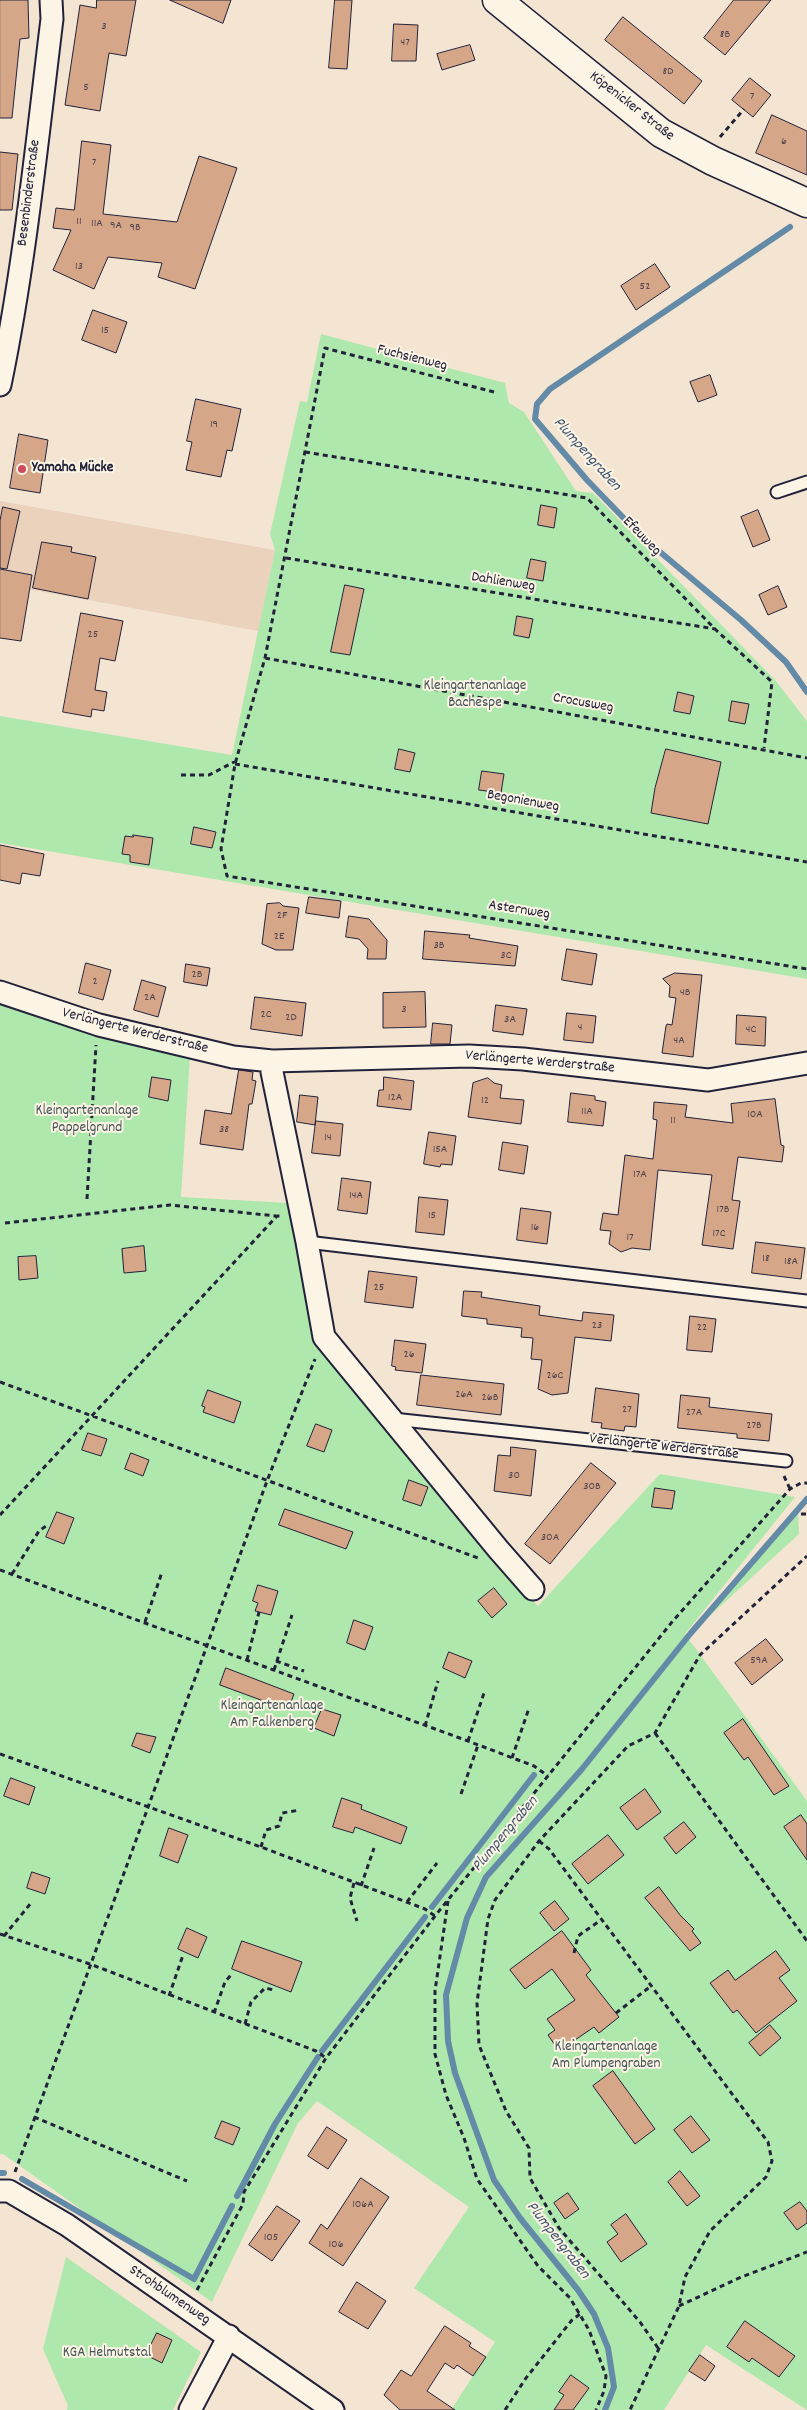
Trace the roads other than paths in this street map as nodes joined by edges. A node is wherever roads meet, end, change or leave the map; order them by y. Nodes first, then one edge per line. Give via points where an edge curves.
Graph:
1 (51, 0) edge
2 (497, 0) edge
3 (807, 203) edge
4 (0, 385) edge
5 (807, 482) edge
6 (777, 492) dead end
7 (0, 992) edge
8 (272, 1061) junction
9 (807, 1063) edge
10 (307, 1242) junction
11 (807, 1301) edge
12 (393, 1419) junction
13 (786, 1461) dead end
14 (533, 1589) dead end
15 (4, 2191) edge
16 (228, 2336) junction
17 (190, 2410) edge
18 (333, 2410) edge

1 - 4 street, Besenbinderstraße via 52,18 32,188 13,323
2 - 3 main road, Köpenicker Straße via 662,133 706,158
5 - 6 lane
7 - 8 street, Verlängerte Werderstraße via 99,1025 233,1057
8 - 9 street, Verlängerte Werderstraße via 469,1056 708,1080
8 - 10 street
10 - 11 lane
10 - 12 street via 324,1337
12 - 13 lane, Verlängerte Werderstraße
12 - 14 street
15 - 16 street, Strohblumenweg via 67,2226
16 - 17 street
16 - 18 street, Strohblumenweg

